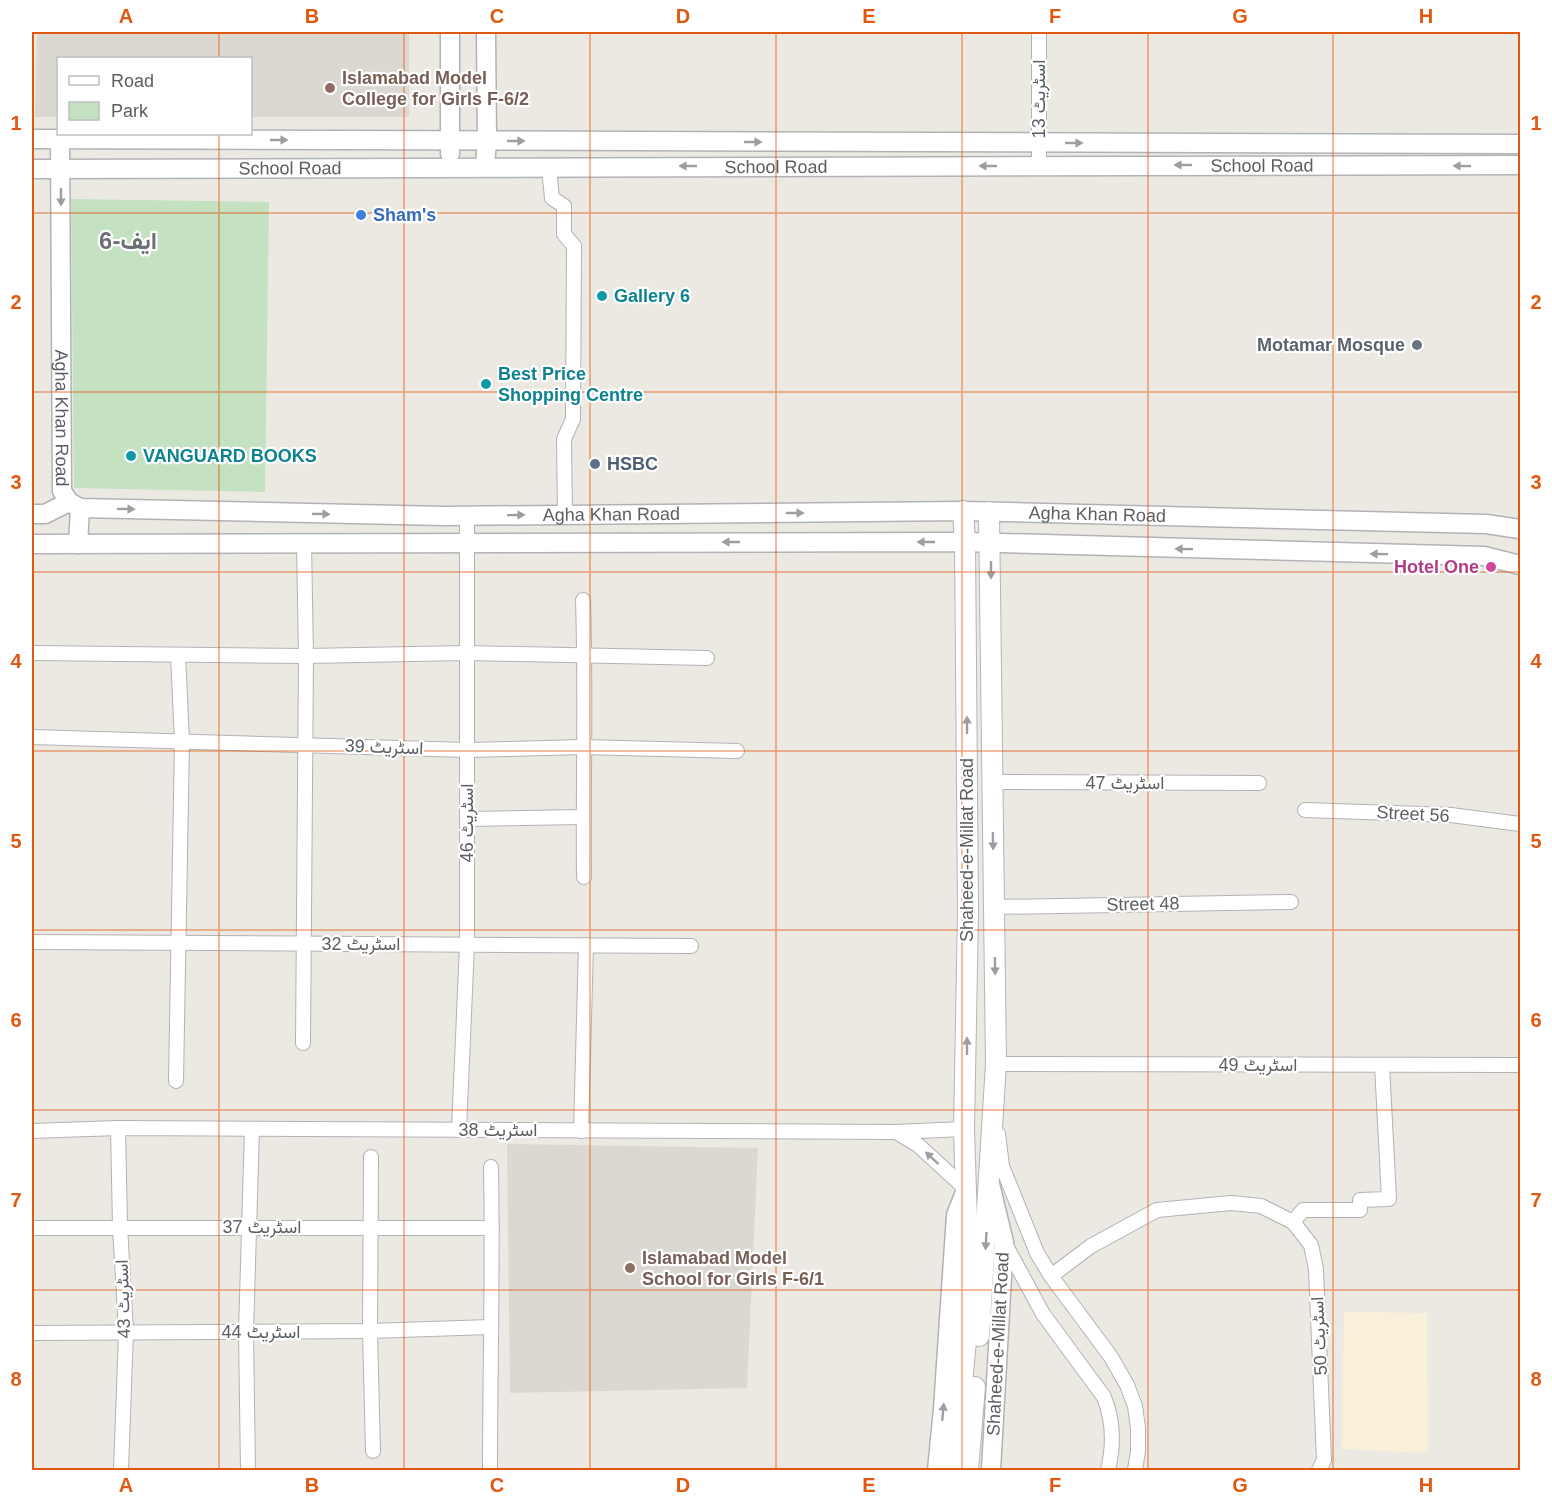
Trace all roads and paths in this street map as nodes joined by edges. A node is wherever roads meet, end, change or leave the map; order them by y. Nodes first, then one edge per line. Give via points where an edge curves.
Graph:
1 (450, 32) edge
2 (486, 32) edge
3 (1039, 32) edge
4 (32, 139) edge
5 (60, 139) junction
6 (450, 141) junction
7 (487, 141) junction
8 (808, 142) junction
9 (1039, 143) junction
10 (1521, 144) edge
11 (1521, 165) edge
12 (808, 166) junction
13 (1039, 166) junction
14 (450, 167) junction
15 (485, 167) junction
16 (549, 168) junction
17 (32, 169) edge
18 (60, 169) junction
19 (74, 505) junction
20 (963, 511) junction
21 (274, 512) junction
22 (989, 512) junction
23 (32, 514) edge
24 (566, 514) junction
25 (467, 516) junction
26 (1486, 524) junction
27 (1521, 529) edge
28 (965, 542) junction
29 (272, 543) junction
30 (304, 543) junction
31 (467, 543) junction
32 (32, 544) edge
33 (78, 544) junction
34 (990, 544) junction
35 (1484, 556) junction
36 (1521, 565) edge
37 (583, 600) dead end
38 (32, 653) edge
39 (467, 653) junction
40 (178, 655) junction
41 (585, 655) junction
42 (306, 656) junction
43 (707, 658) dead end
44 (32, 737) edge
45 (182, 741) junction
46 (304, 745) junction
47 (583, 747) junction
48 (466, 750) junction
49 (737, 752) dead end
50 (1259, 783) dead end
51 (992, 788) junction
52 (967, 796) junction
53 (1305, 810) dead end
54 (584, 818) junction
55 (466, 819) junction
56 (1521, 824) edge
57 (584, 877) dead end
58 (1291, 902) dead end
59 (994, 907) junction
60 (32, 942) edge
61 (179, 943) junction
62 (303, 944) junction
63 (467, 945) junction
64 (586, 945) junction
65 (691, 946) dead end
66 (303, 1043) dead end
67 (996, 1064) junction
68 (1382, 1065) junction
69 (1521, 1065) edge
70 (176, 1081) dead end
71 (965, 1086) junction
72 (995, 1096) junction
73 (118, 1128) junction
74 (252, 1129) junction
75 (964, 1129) junction
76 (459, 1130) junction
77 (32, 1131) edge
78 (581, 1131) junction
79 (896, 1132) junction
80 (371, 1156) dead end
81 (491, 1167) dead end
82 (989, 1182) junction
83 (966, 1189) junction
84 (1293, 1222) junction
85 (120, 1226) junction
86 (249, 1227) junction
87 (32, 1228) edge
88 (372, 1228) junction
89 (492, 1228) junction
90 (1004, 1242) junction
91 (1051, 1276) junction
92 (490, 1327) junction
93 (370, 1331) junction
94 (126, 1332) junction
95 (246, 1332) junction
96 (32, 1333) edge
97 (373, 1451) dead end
98 (121, 1470) edge
99 (248, 1470) edge
100 (490, 1470) edge
101 (937, 1470) edge
102 (954, 1470) edge
103 (968, 1470) edge
104 (991, 1470) edge
105 (1108, 1470) edge
106 (1135, 1470) edge
107 (1319, 1470) edge

1 - 6 street
2 - 7 street
3 - 9 street, اسٹریٹ 13
4 - 5 street, School Road
5 -> 6 street, School Road
5 - 18 street, Agha Khan Road
6 - 7 street, School Road
6 - 14 street
7 -> 8 street, School Road
7 - 15 street
8 - 9 street, School Road
8 - 12 street
9 -> 10 street, School Road
9 - 13 street, اسٹریٹ 13
11 -> 13 street, School Road
13 -> 12 street, School Road
12 -> 16 street, School Road
14 - 15 street, School Road
14 - 18 street, School Road
15 - 16 street, School Road
16 - 24 street via 552,198 564,206 564,234 574,246 573,419 564,440
17 - 18 street, School Road
18 -> 19 street, Agha Khan Road via 62,490
19 -> 21 street, Agha Khan Road
19 - 23 street
19 - 33 street
20 - 22 street, Agha Khan Road
24 -> 20 street, Agha Khan Road
20 - 28 main road, Shaheed-e-Millat Road
21 -> 25 street, Agha Khan Road
21 - 29 street
22 - 26 street, Agha Khan Road
22 - 34 main road, Shaheed-e-Millat Road
25 -> 24 street, Agha Khan Road
25 - 31 street, اسٹریٹ 46
26 - 27 street, Agha Khan Road
26 - 35 street
28 -> 31 street, Agha Khan Road
28 - 34 street, Agha Khan Road
52 -> 28 main road, Shaheed-e-Millat Road
29 - 30 street, Agha Khan Road
29 - 33 street, Agha Khan Road
30 - 31 street, Agha Khan Road
30 - 42 street
31 - 39 street, اسٹریٹ 46
32 - 33 street, Agha Khan Road
35 -> 34 street, Agha Khan Road
34 -> 51 main road, Shaheed-e-Millat Road
35 - 36 street, Agha Khan Road
37 - 41 street
38 - 40 street
39 - 41 street
39 - 42 street
39 - 48 street, اسٹریٹ 46
40 - 42 street
40 - 45 street
41 - 43 street
41 - 47 street
42 - 46 street
44 - 45 street, اسٹریٹ 39
45 - 46 street, اسٹریٹ 39
45 - 61 street
46 - 48 street, اسٹریٹ 39
46 - 62 street
47 - 48 street, اسٹریٹ 39
47 - 49 street, اسٹریٹ 39
47 - 54 street
48 - 55 street, اسٹریٹ 46
50 - 51 street, اسٹریٹ 47
51 - 52 main road
51 -> 59 main road, Shaheed-e-Millat Road
71 -> 52 main road, Shaheed-e-Millat Road
53 - 56 street, Street 56 via 1451,815
54 - 55 street
54 - 57 street
55 - 63 street, اسٹریٹ 46
58 - 59 street, Street 48
59 -> 67 main road, Shaheed-e-Millat Road
60 - 61 street, اسٹریٹ 32
61 - 62 street, اسٹریٹ 32
61 - 70 street
62 - 63 street, اسٹریٹ 32
62 - 66 street
63 - 64 street, اسٹریٹ 32
63 - 76 street, اسٹریٹ 46
64 - 65 street, اسٹریٹ 32
64 - 78 street
67 - 68 street, اسٹریٹ 49
67 - 72 main road, Shaheed-e-Millat Road
68 - 69 street, اسٹریٹ 49
68 - 84 street via 1389,1199 1360,1200 1360,1210 1303,1210
71 - 72 main road
71 - 75 main road, Shaheed-e-Millat Road
72 - 82 main road, Shaheed-e-Millat Road
72 - 91 street via 1002,1166 1037,1253
73 - 74 street, اسٹریٹ 38
73 - 77 street, اسٹریٹ 38
73 - 85 street, اسٹریٹ 43
74 - 76 street, اسٹریٹ 38
74 - 86 street
75 - 79 street, اسٹریٹ 38
75 - 83 main road, Shaheed-e-Millat Road
76 - 78 street, اسٹریٹ 38
78 - 79 street, اسٹریٹ 38
83 -> 79 street via 918,1145
80 - 88 street
81 - 89 street
82 - 90 street, Shaheed-e-Millat Road
82 -> 103 main road, Shaheed-e-Millat Road
101 -> 83 street, Shaheed-e-Millat Road via 956,1215
83 - 102 main road, Shaheed-e-Millat Road via 967,1330
84 - 91 street via 1261,1206 1231,1203 1157,1210 1091,1246
84 - 107 street, اسٹریٹ 50 via 1311,1245 1316,1269 1324,1460
85 - 86 street, اسٹریٹ 37
85 - 87 street, اسٹریٹ 37
85 - 94 street, اسٹریٹ 43
86 - 88 street, اسٹریٹ 37
86 - 95 street
88 - 89 street, اسٹریٹ 37
88 - 93 street
89 - 92 street
90 - 104 street, Shaheed-e-Millat Road
90 - 105 street via 1043,1314 1104,1397 1113,1429
91 - 106 street via 1127,1385 1138,1428
92 - 93 street, اسٹریٹ 44
92 - 100 street
93 - 95 street, اسٹریٹ 44
93 - 97 street
94 - 95 street, اسٹریٹ 44
94 - 96 street, اسٹریٹ 44
94 - 98 street, اسٹریٹ 43
95 - 99 street

